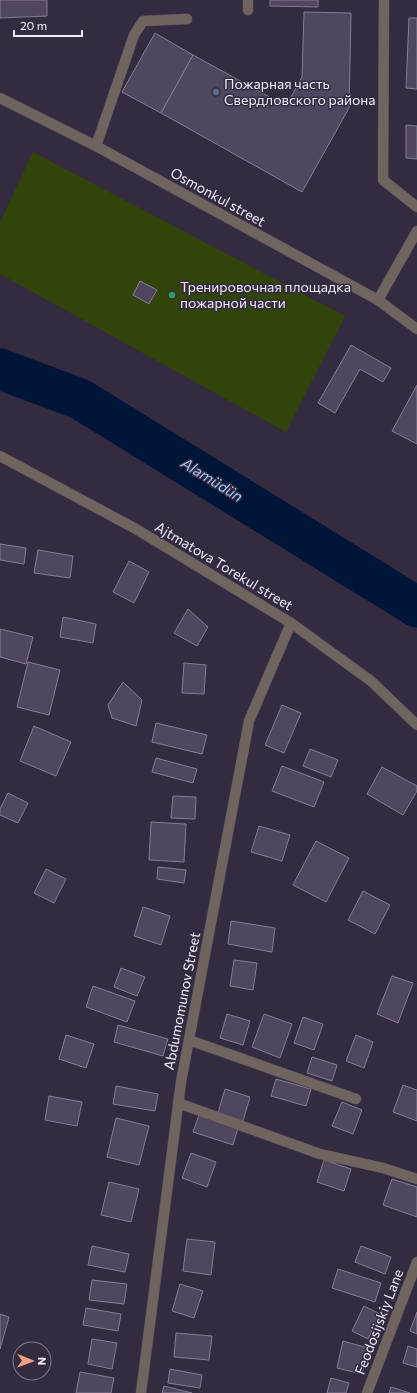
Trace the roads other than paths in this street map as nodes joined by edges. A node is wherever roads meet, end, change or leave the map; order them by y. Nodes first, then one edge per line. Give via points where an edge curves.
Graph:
1 (384, 0) edge
2 (187, 19) dead end
3 (0, 98) edge
4 (96, 146) junction
5 (417, 207) edge
6 (417, 231) edge
7 (378, 300) junction
8 (417, 328) edge
9 (0, 456) edge
10 (291, 623) junction
11 (417, 725) edge
12 (189, 1040) junction
13 (356, 1099) dead end
14 (178, 1103) junction
15 (417, 1179) edge
16 (417, 1262) edge
17 (141, 1393) edge
18 (367, 1393) edge

1 - 5 street via 383,180
2 - 4 street via 143,21 134,35
3 - 4 street, Osmonkul street
4 - 7 street, Osmonkul street
6 - 7 street
7 - 8 street, Osmonkul street
9 - 10 street, Ajtmatova Torekul street via 136,529
10 - 11 street, Ajtmatova Torekul street via 372,681
10 - 12 street, Abdumomunov Street via 249,721
12 - 13 street
12 - 14 street, Abdumomunov Street
14 - 15 street via 320,1154 383,1168
14 - 17 street, Abdumomunov Street
16 - 18 street, Feodosijskiy Lane

